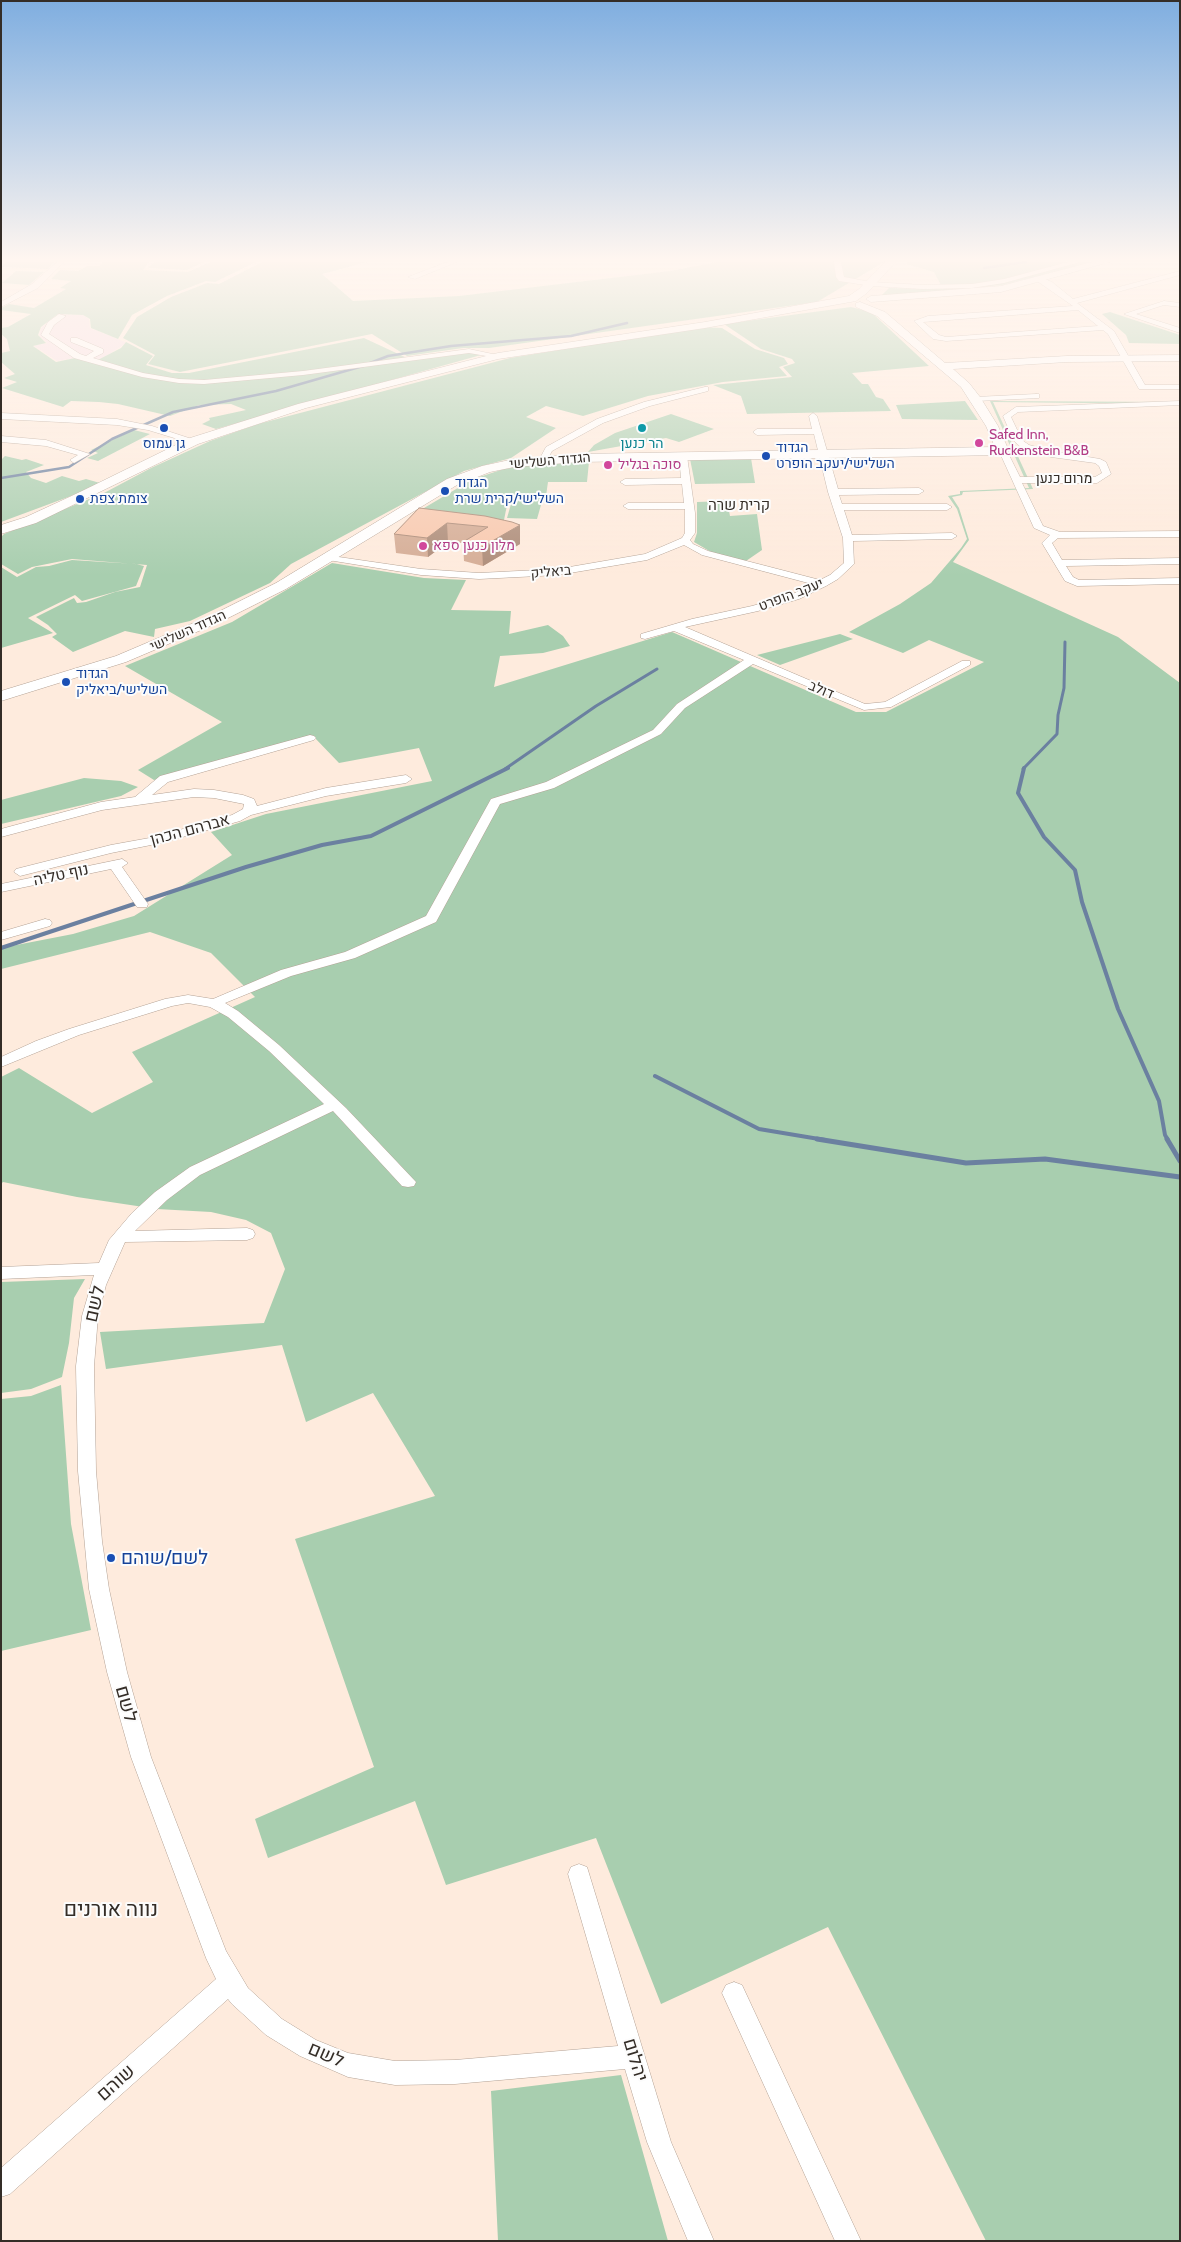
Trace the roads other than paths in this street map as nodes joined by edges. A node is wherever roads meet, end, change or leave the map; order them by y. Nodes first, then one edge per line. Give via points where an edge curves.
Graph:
1 (943, 366) edge
2 (113, 367) edge
3 (358, 367) edge
4 (456, 367) edge
5 (1130, 367) edge
6 (1180, 387) edge
7 (705, 388) dead end
8 (1036, 396) dead end
9 (976, 399) junction
10 (1180, 403) edge
11 (1, 416) edge
12 (813, 416) dead end
13 (816, 431) junction
14 (757, 432) dead end
15 (1, 439) edge
16 (194, 441) junction
17 (1003, 451) junction
18 (822, 453) junction
19 (683, 456) junction
20 (74, 460) dead end
21 (543, 460) junction
22 (1016, 480) junction
23 (686, 481) junction
24 (625, 482) dead end
25 (919, 491) dead end
26 (833, 492) junction
27 (628, 506) dead end
28 (690, 506) junction
29 (838, 507) junction
30 (947, 507) dead end
31 (2, 526) edge
32 (1057, 534) junction
33 (1180, 534) edge
34 (952, 536) dead end
35 (848, 538) junction
36 (685, 540) junction
37 (328, 557) junction
38 (1180, 561) edge
39 (1059, 563) junction
40 (1180, 581) edge
41 (822, 584) junction
42 (675, 627) junction
43 (645, 636) dead end
44 (752, 660) junction
45 (966, 663) dead end
46 (1, 696) edge
47 (310, 738) dead end
48 (406, 779) dead end
49 (139, 800) junction
50 (246, 812) junction
51 (1, 833) edge
52 (20, 872) dead end
53 (1, 888) edge
54 (142, 904) dead end
55 (44, 923) dead end
56 (1, 936) edge
57 (214, 1003) junction
58 (1, 1063) edge
59 (334, 1105) junction
60 (408, 1182) dead end
61 (247, 1234) dead end
62 (121, 1237) junction
63 (105, 1269) junction
64 (1, 1273) edge
65 (580, 1874) dead end
66 (232, 1981) junction
67 (734, 1992) dead end
68 (634, 2056) junction
69 (1, 2185) edge
70 (701, 2241) edge
71 (848, 2241) edge

1 - 9 street, מרום כנען
2 - 3 street via 154,378 192,382
4 - 16 street via 302,406
5 - 6 street via 1142,387
7 - 21 street via 600,421 549,449
8 - 9 street
9 - 17 street, מרום כנען
10 - 22 street, מרום כנען via 1016,410 1007,416 1008,422 1018,441 1026,447 1097,461 1103,464 1107,474 1097,480
11 - 16 street via 116,422
12 - 13 street
13 - 14 street
13 - 18 street
15 - 20 street via 46,443 86,454
16 - 31 street via 43,514
17 - 18 street, הגדוד השלישי
17 - 22 street, מרום כנען
18 - 19 street, הגדוד השלישי
18 - 26 street, יעקב הופרט
19 - 21 street, הגדוד השלישי
19 - 23 street
21 - 37 street, הגדוד השלישי via 486,469 452,482
22 - 32 street, מרום כנען via 1039,528
23 - 24 street
23 - 28 street
25 - 26 street
26 - 29 street, יעקב הופרט
27 - 28 street
28 - 36 street via 690,533
29 - 30 street
29 - 35 street, יעקב הופרט
32 - 33 street, מרום כנען
32 - 39 street via 1047,543
34 - 35 street
35 - 41 street, יעקב הופרט via 849,564
36 - 37 street, ביאליק via 665,551 616,564 530,574 440,574
36 - 41 street via 705,554
37 - 46 street, הגדוד השלישי via 266,594 161,643 99,667
38 - 39 street
39 - 40 street via 1069,579 1077,583
41 - 42 street, יעקב הופרט via 754,609
42 - 43 street, יעקב הופרט
42 - 44 street, דולב
44 - 45 street, דולב via 864,707 876,707 898,699
44 - 57 street via 681,706 657,732 550,785 496,802 431,920 350,955 286,973
47 - 49 street via 164,779
48 - 50 street via 326,792
49 - 50 street, אברהם הכהן via 194,793 214,794 250,802
49 - 51 street, אברהם הכהן via 85,810
50 - 52 street, אברהם הכהן via 198,829
53 - 54 street, נוף טליה via 118,864
55 - 56 street
57 - 58 street via 188,999 170,1002 74,1032
57 - 59 street via 233,1014 274,1048
59 - 60 street
59 - 62 street, לשם via 195,1171 161,1196
61 - 62 street
62 - 63 street, לשם
63 - 64 street
63 - 66 street, לשם via 90,1316 85,1366 87,1471 98,1589 141,1757 217,1958
65 - 68 street, יהלום
66 - 68 street, לשם via 240,1996 274,2027 308,2048 348,2065 395,2073 455,2072
66 - 69 street, שוהם
67 - 71 street
68 - 70 street, יהלום via 659,2142

